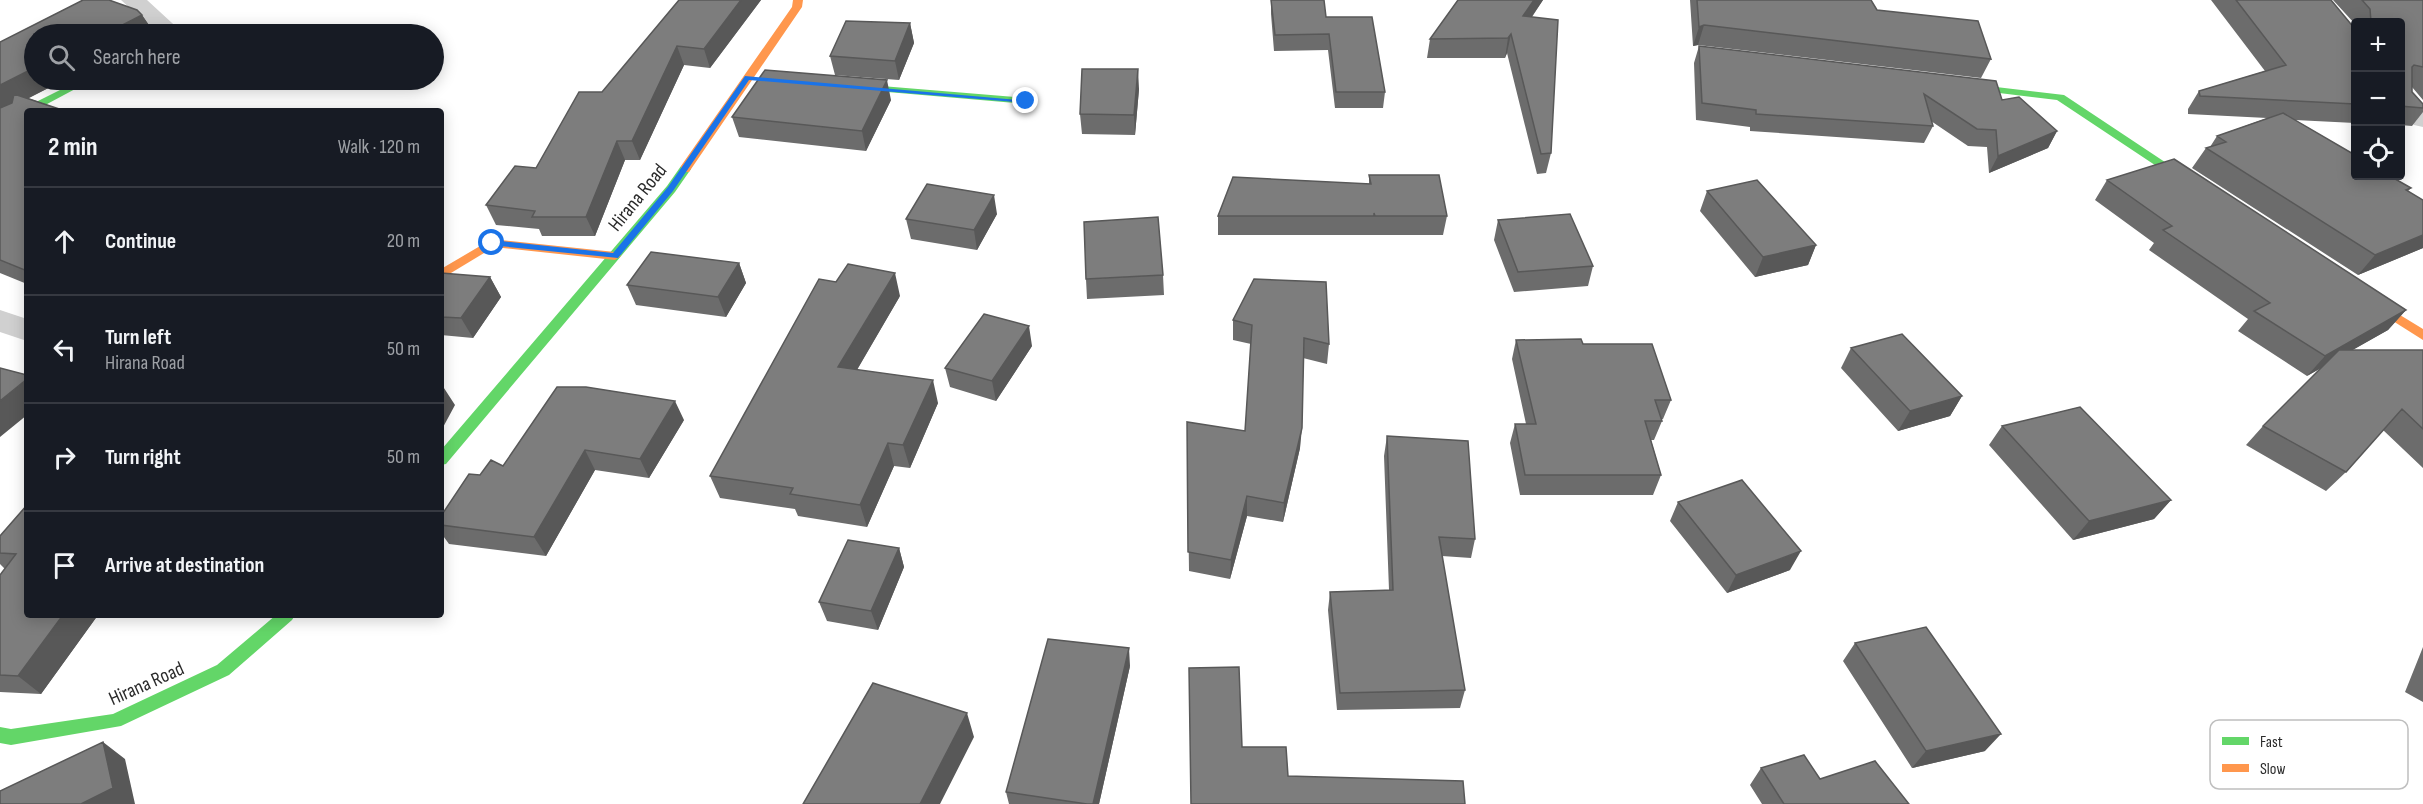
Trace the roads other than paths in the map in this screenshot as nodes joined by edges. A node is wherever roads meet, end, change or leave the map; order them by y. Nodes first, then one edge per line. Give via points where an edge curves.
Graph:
1 (133, 0) edge
2 (798, 0) edge
3 (161, 24) edge
4 (1943, 84) edge
5 (829, 85) edge
6 (67, 90) edge
7 (2405, 99) edge
8 (1026, 101) dead end
9 (32, 108) edge
10 (24, 112) edge
11 (2423, 119) edge
12 (0, 124) edge
13 (2207, 194) edge
14 (615, 256) junction
15 (444, 273) edge
16 (2344, 284) edge
17 (0, 321) edge
18 (24, 329) edge
19 (2423, 336) edge
20 (444, 456) edge
21 (284, 618) edge
22 (4, 742) edge

1 - 3 street
2 - 14 street, Hirana Road via 753,79
4 - 13 street via 2060,97
5 - 8 street
6 - 9 street
7 - 11 street
10 - 12 street
14 - 15 street via 492,243
14 - 20 street, Hirana Road
16 - 19 street
17 - 18 street
21 - 22 street, Hirana Road via 223,670 115,721

